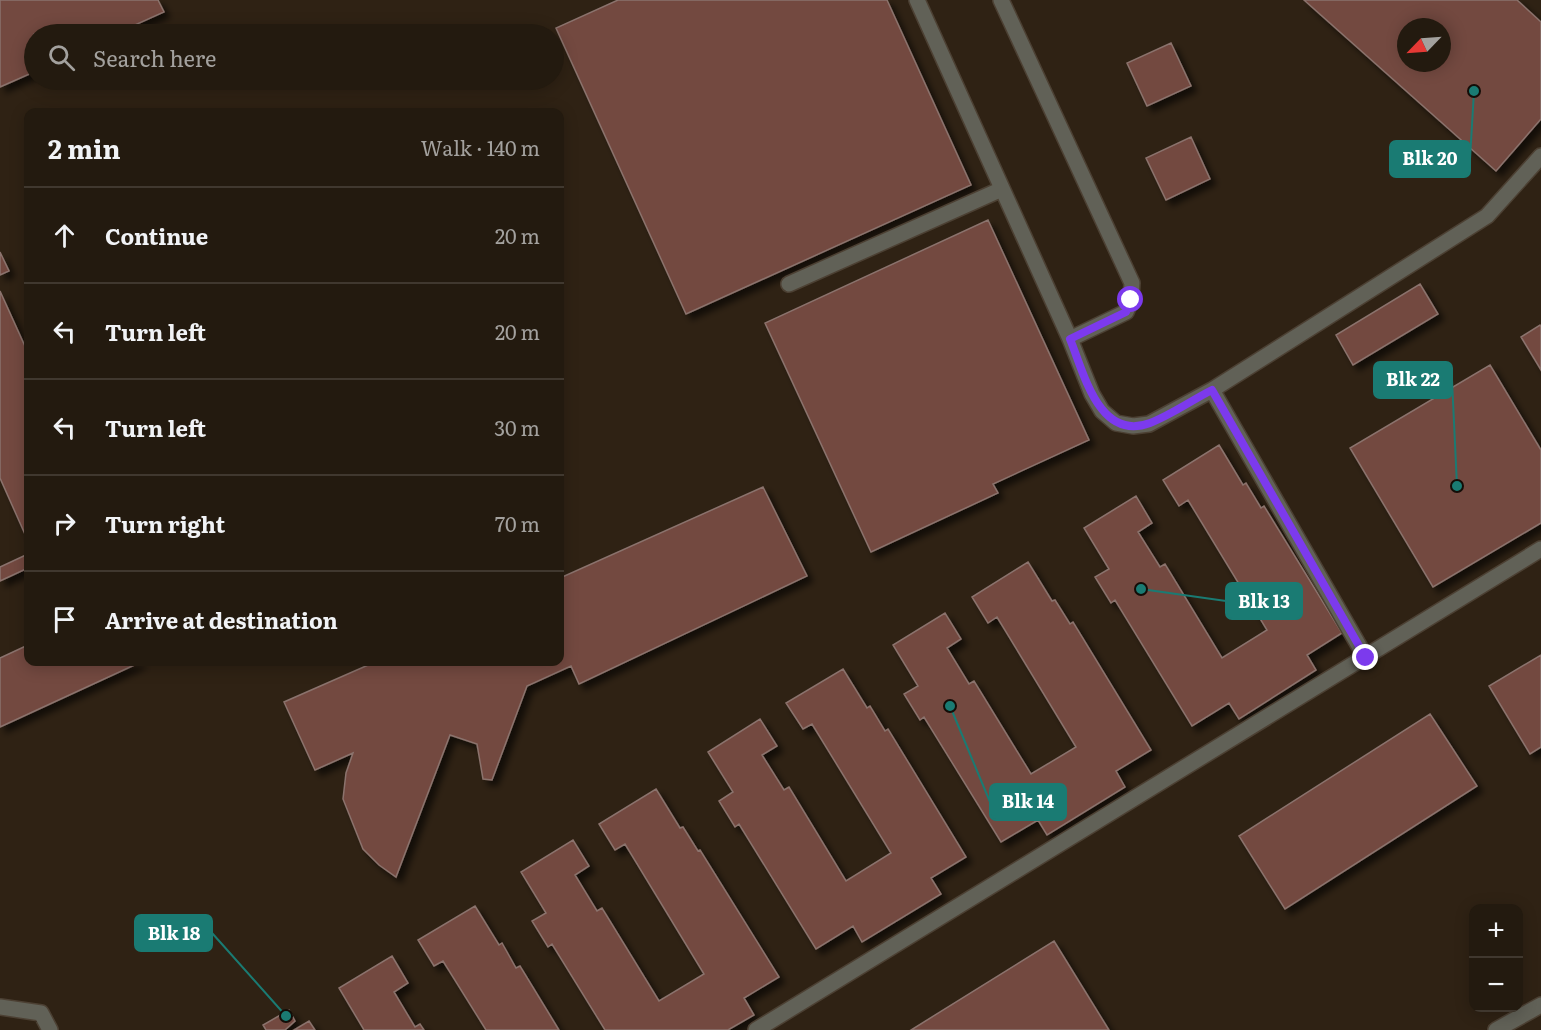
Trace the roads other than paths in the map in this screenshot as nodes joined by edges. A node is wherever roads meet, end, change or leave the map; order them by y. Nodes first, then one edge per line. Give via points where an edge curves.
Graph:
1 (917, 0) edge
2 (1001, 0) edge
3 (1541, 156) edge
4 (1002, 189) junction
5 (789, 284) dead end
6 (1070, 339) junction
7 (1212, 390) junction
8 (1541, 549) edge
9 (1366, 658) junction
10 (1541, 1005) edge
11 (0, 1007) edge
12 (50, 1030) edge
13 (756, 1030) edge
14 (1496, 1030) edge

1 - 4 lane
2 - 6 lane via 1132,283 1126,312
3 - 7 lane via 1487,216
4 - 5 lane
4 - 6 lane
6 - 7 lane via 1092,394 1102,411 1116,423 1149,424
7 - 9 lane
8 - 9 lane
9 - 13 lane
10 - 14 lane
11 - 12 lane via 41,1013

